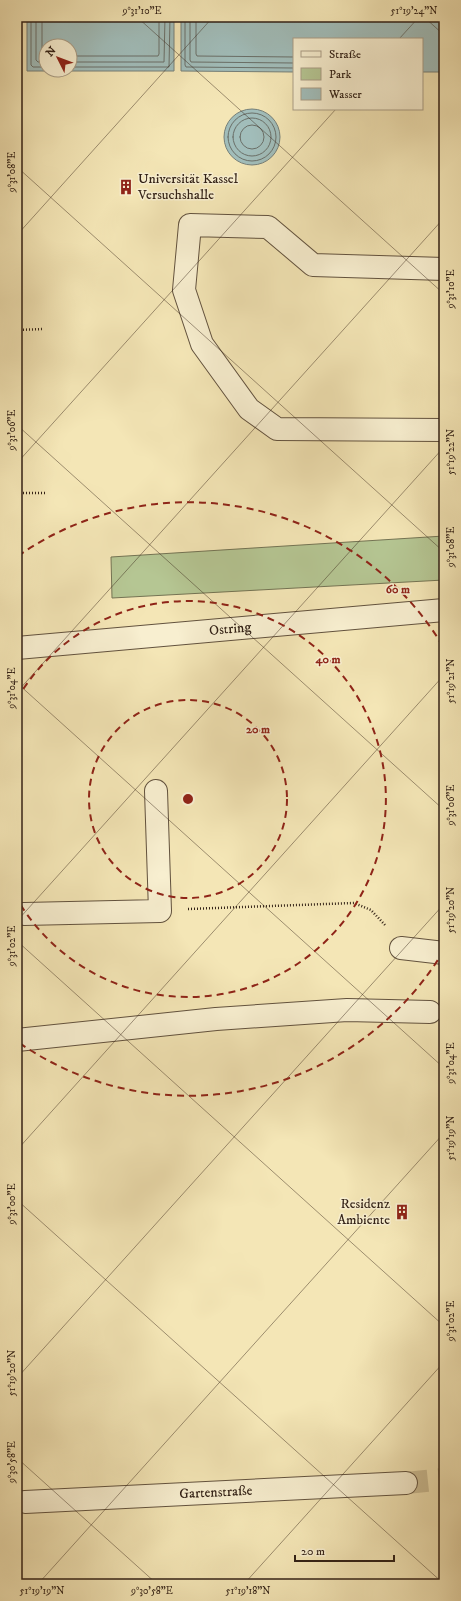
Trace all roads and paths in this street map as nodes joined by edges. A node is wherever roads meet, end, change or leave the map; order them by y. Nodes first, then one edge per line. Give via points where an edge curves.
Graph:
1 (444, 269) edge
2 (42, 329) dead end
3 (17, 330) edge
4 (444, 430) edge
5 (17, 493) edge
6 (47, 493) dead end
7 (444, 610) edge
8 (17, 648) edge
9 (156, 792) dead end
10 (160, 911) junction
11 (24, 914) dead end
12 (401, 948) joint
13 (444, 953) edge
14 (430, 1012) dead end
15 (17, 1040) edge
16 (406, 1483) tunnel mouth
17 (25, 1502) dead end

1 - 4 street via 313,265 268,227 190,225 184,290 202,344 248,409 277,429
2 - 3 path
5 - 6 path
7 - 8 street, Ostring
9 - 10 street
10 - 11 street
10 - 12 path via 354,902 371,910
12 - 13 street
14 - 15 street via 347,1010 216,1019
16 - 17 street, Gartenstraße

